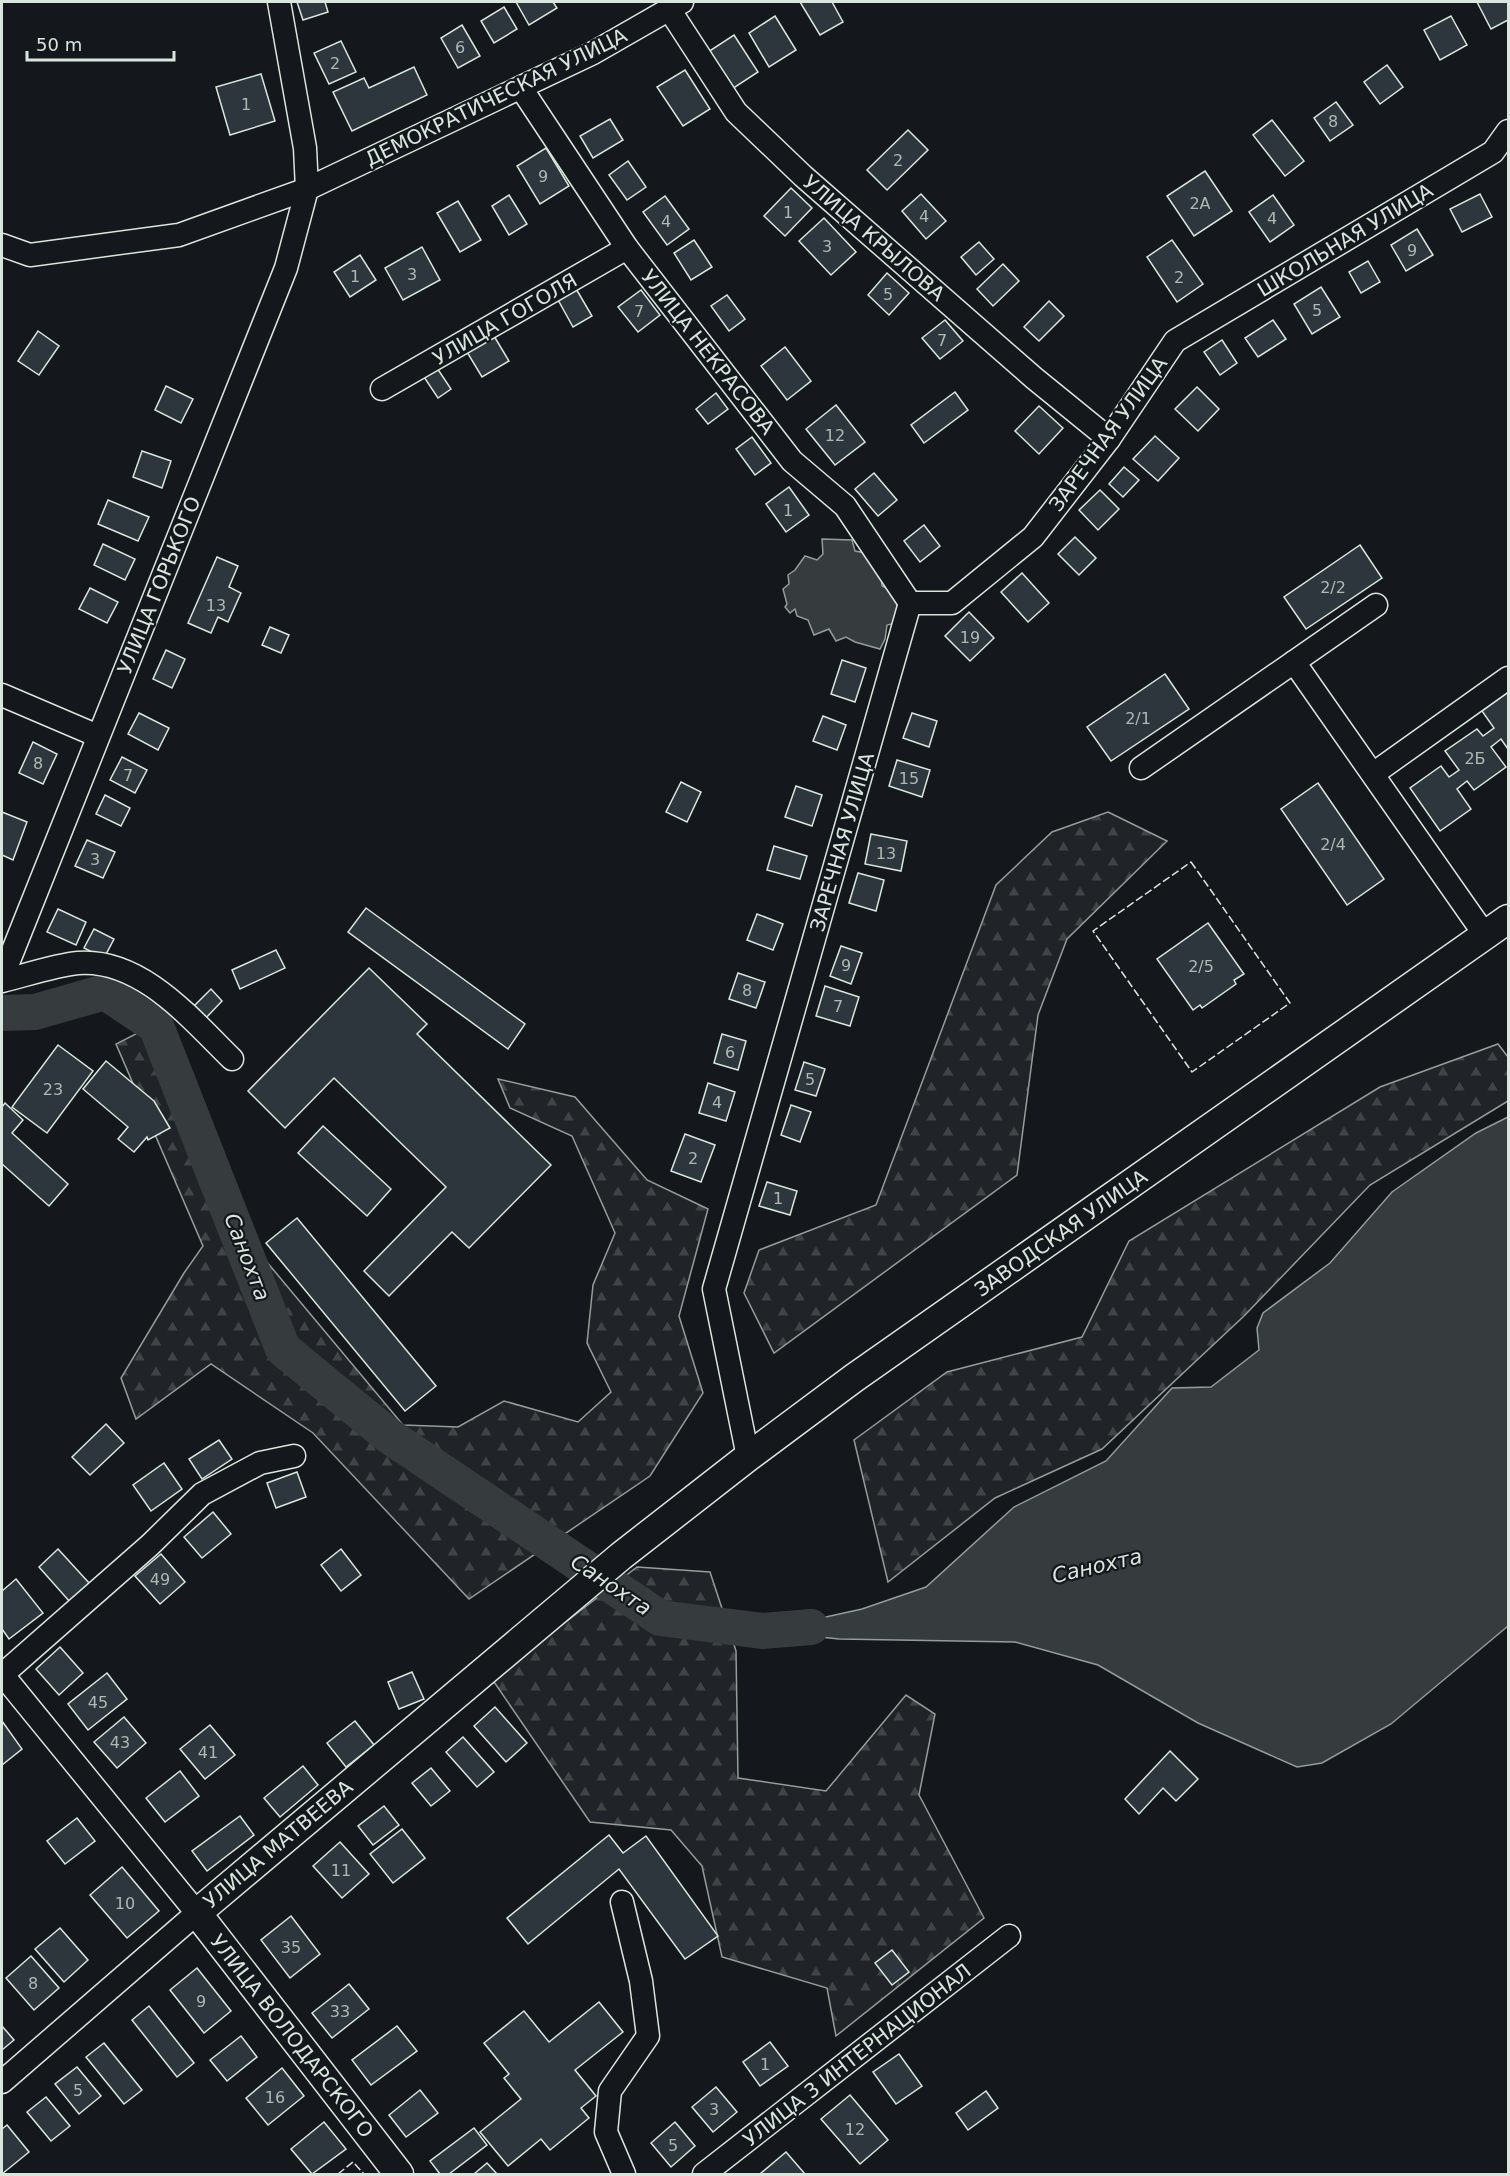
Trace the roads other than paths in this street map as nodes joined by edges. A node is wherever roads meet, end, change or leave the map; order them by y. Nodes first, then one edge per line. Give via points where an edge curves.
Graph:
1 (279, 2) edge
2 (676, 5) edge
3 (521, 88) junction
4 (1509, 131) edge
5 (307, 189) junction
6 (2, 245) edge
7 (627, 248) junction
8 (1175, 341) joint
9 (382, 389) dead end
10 (1109, 439) junction
11 (910, 603) junction
12 (1376, 605) dead end
13 (1294, 662) junction
14 (1509, 678) edge
15 (2, 695) edge
16 (99, 736) junction
17 (1141, 768) dead end
18 (1373, 774) junction
19 (1509, 919) edge
20 (1485, 935) junction
21 (2, 980) edge
22 (232, 1059) dead end
23 (294, 1456) dead end
24 (748, 1457) junction
25 (621, 1556) joint
26 (2, 1674) edge
27 (622, 1902) dead end
28 (197, 1913) junction
29 (1009, 1936) dead end
30 (2, 2082) edge
31 (389, 2171) edge
32 (624, 2175) edge
33 (704, 2175) edge

1 - 5 street, УЛИЦА ГОРЬКОГО via 305,148
2 - 3 street, ДЕМОКРАТИЧЕСКАЯ УЛИЦА via 593,53
2 - 10 street, УЛИЦА КРЫЛОВА via 735,112 821,192
3 - 5 street, ДЕМОКРАТИЧЕСКАЯ УЛИЦА
3 - 7 street, УЛИЦА НЕКРАСОВА
4 - 8 street, ШКОЛЬНАЯ УЛИЦА via 1493,152
5 - 6 street, ДЕМОКРАТИЧЕСКАЯ УЛИЦА via 179,235 30,255
5 - 16 street, УЛИЦА ГОРЬКОГО via 286,268
7 - 9 street, УЛИЦА ГОГОЛЯ
7 - 11 street, УЛИЦА НЕКРАСОВА via 792,461 845,506
8 - 10 street, ЗАРЕЧНАЯ УЛИЦА
10 - 11 street, ЗАРЕЧНАЯ УЛИЦА via 1033,537 952,603
11 - 24 street, ЗАРЕЧНАЯ УЛИЦА via 714,1289
12 - 13 street
13 - 17 street
13 - 18 street
14 - 18 street
15 - 16 street
16 - 21 street, УЛИЦА ГОРЬКОГО
18 - 20 street
19 - 20 main road, ЗАВОДСКАЯ УЛИЦА
20 - 24 main road, ЗАВОДСКАЯ УЛИЦА via 873,1364
21 - 22 street via 78,963 114,967 165,994
23 - 26 street via 260,1463 202,1494 150,1545
24 - 25 main road, ЗАВОДСКАЯ УЛИЦА
25 - 28 main road, УЛИЦА МАТВЕЕВА
26 - 28 street, УЛИЦА ВОЛОДАРСКОГО
27 - 32 street via 641,1981 648,2036 610,2091 606,2132
28 - 30 street, УЛИЦА МАТВЕЕВА
28 - 31 main road, УЛИЦА ВОЛОДАРСКОГО
29 - 33 street, УЛИЦА 3 ИНТЕРНАЦИОНАЛ

